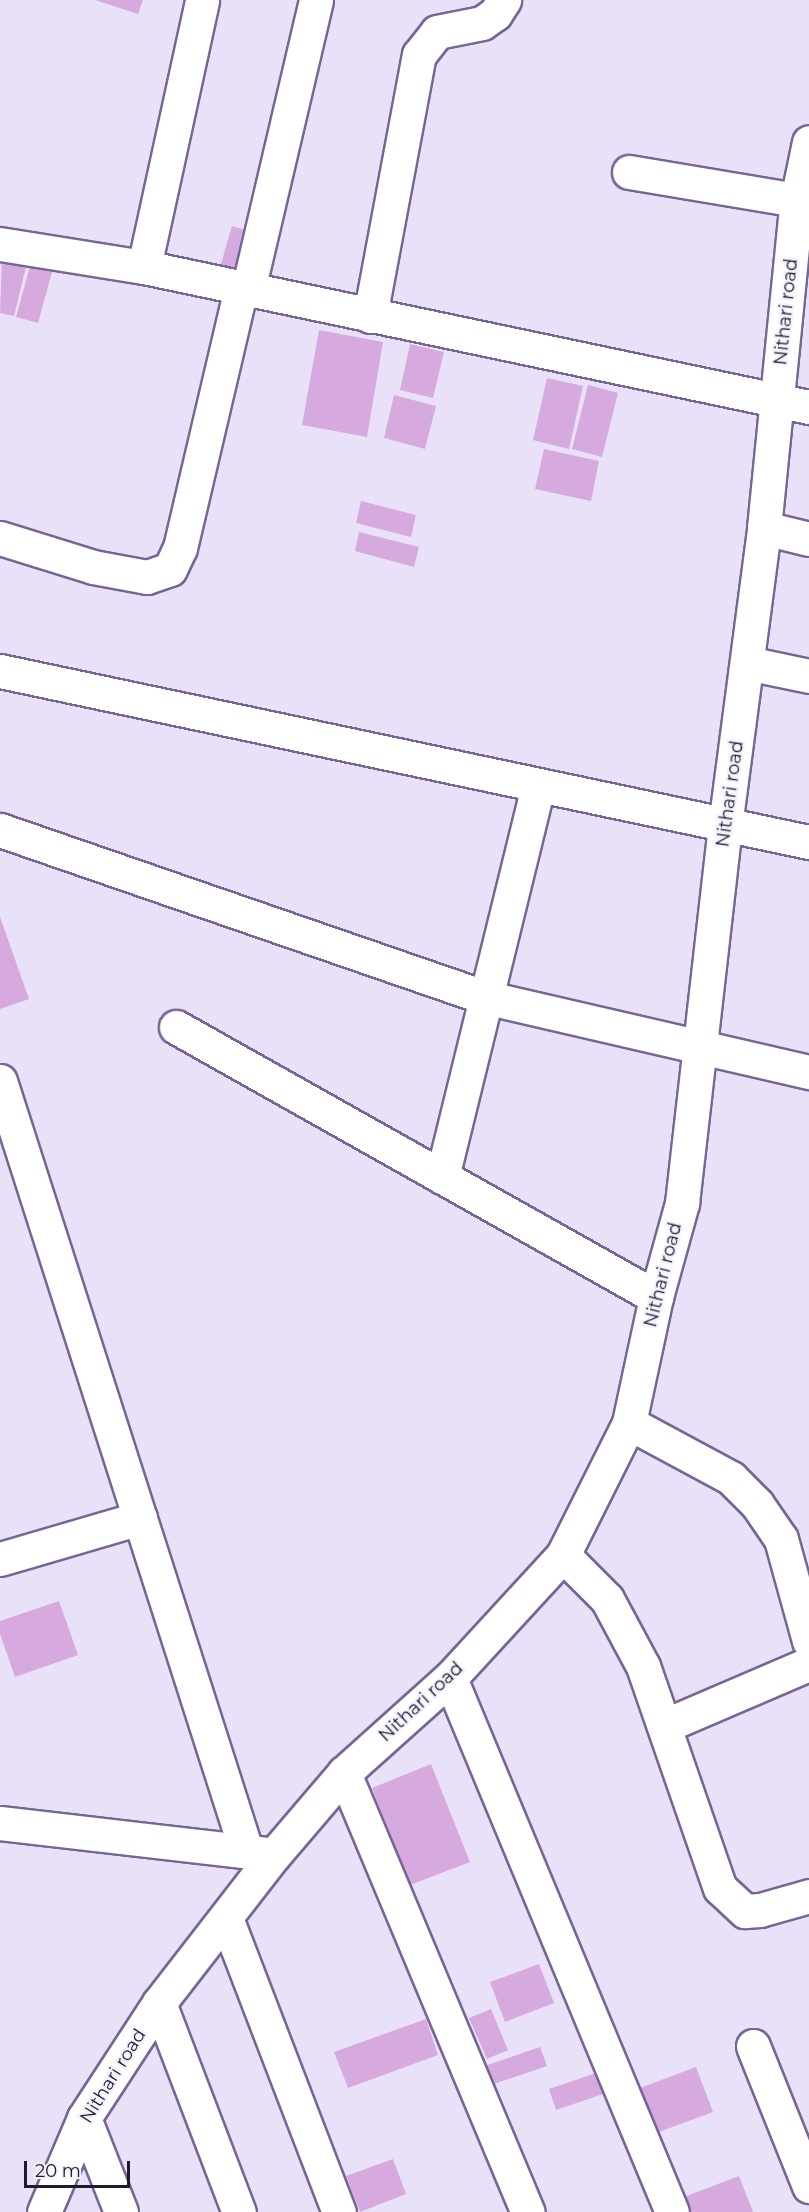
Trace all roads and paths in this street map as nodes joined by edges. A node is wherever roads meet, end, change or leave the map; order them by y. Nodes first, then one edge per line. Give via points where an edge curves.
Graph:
1 (202, 0) edge
2 (316, 0) edge
3 (504, 0) edge
4 (809, 142) edge
5 (629, 172) dead end
6 (803, 201) edge
7 (0, 244) edge
8 (144, 267) junction
9 (244, 289) junction
10 (370, 316) junction
11 (777, 401) junction
12 (809, 408) edge
13 (764, 528) junction
14 (0, 538) edge
15 (809, 538) edge
16 (747, 663) junction
17 (0, 671) edge
18 (809, 676) edge
19 (538, 788) junction
20 (724, 826) junction
21 (0, 830) edge
22 (809, 842) edge
23 (484, 998) junction
24 (176, 1027) dead end
25 (699, 1045) junction
26 (809, 1072) edge
27 (0, 1081) edge
28 (14, 1157) edge
29 (442, 1177) junction
30 (656, 1297) junction
31 (629, 1423) junction
32 (140, 1518) junction
33 (563, 1555) junction
34 (0, 1559) edge
35 (809, 1641) edge
36 (809, 1664) edge
37 (450, 1678) junction
38 (664, 1726) junction
39 (344, 1773) junction
40 (0, 1824) edge
41 (260, 1852) junction
42 (809, 1896) edge
43 (226, 1918) junction
44 (159, 2003) junction
45 (753, 2046) dead end
46 (84, 2118) junction
47 (809, 2186) edge
48 (44, 2212) edge
49 (121, 2212) edge
50 (239, 2212) edge
51 (339, 2212) edge
52 (528, 2212) edge
53 (672, 2212) edge

1 - 8 street
2 - 9 street
3 - 10 street via 495,14 482,23 437,32 419,55
4 - 6 street, Nithari road
5 - 6 street
6 - 11 street, Nithari road
7 - 8 street
8 - 9 street
9 - 10 street
9 - 14 street via 180,548 170,569 147,577 93,567
10 - 11 street
11 - 12 street
11 - 13 street, Nithari road
13 - 15 street
13 - 16 street, Nithari road
16 - 18 street
16 - 20 street, Nithari road
17 - 19 street
19 - 20 street
19 - 23 street
20 - 22 street
20 - 25 street, Nithari road
21 - 23 street
23 - 25 street
23 - 29 street
24 - 29 street
25 - 26 street
25 - 30 street, Nithari road via 682,1203
27 - 28 street
28 - 32 street
29 - 30 street
30 - 31 street, Nithari road
31 - 33 street, Nithari road
31 - 35 street via 731,1478 764,1512 781,1539
32 - 34 street
32 - 41 street
33 - 37 street, Nithari road
33 - 38 street via 607,1599 621,1620 643,1666
36 - 38 street
37 - 39 street, Nithari road
37 - 53 street
38 - 42 street via 720,1888 731,1902 746,1911 760,1910
39 - 41 street, Nithari road
39 - 52 street
40 - 41 street
41 - 43 street, Nithari road
43 - 44 street, Nithari road
43 - 51 street
44 - 46 street, Nithari road
44 - 50 street
45 - 47 street
46 - 48 street, Nithari road
46 - 49 street

